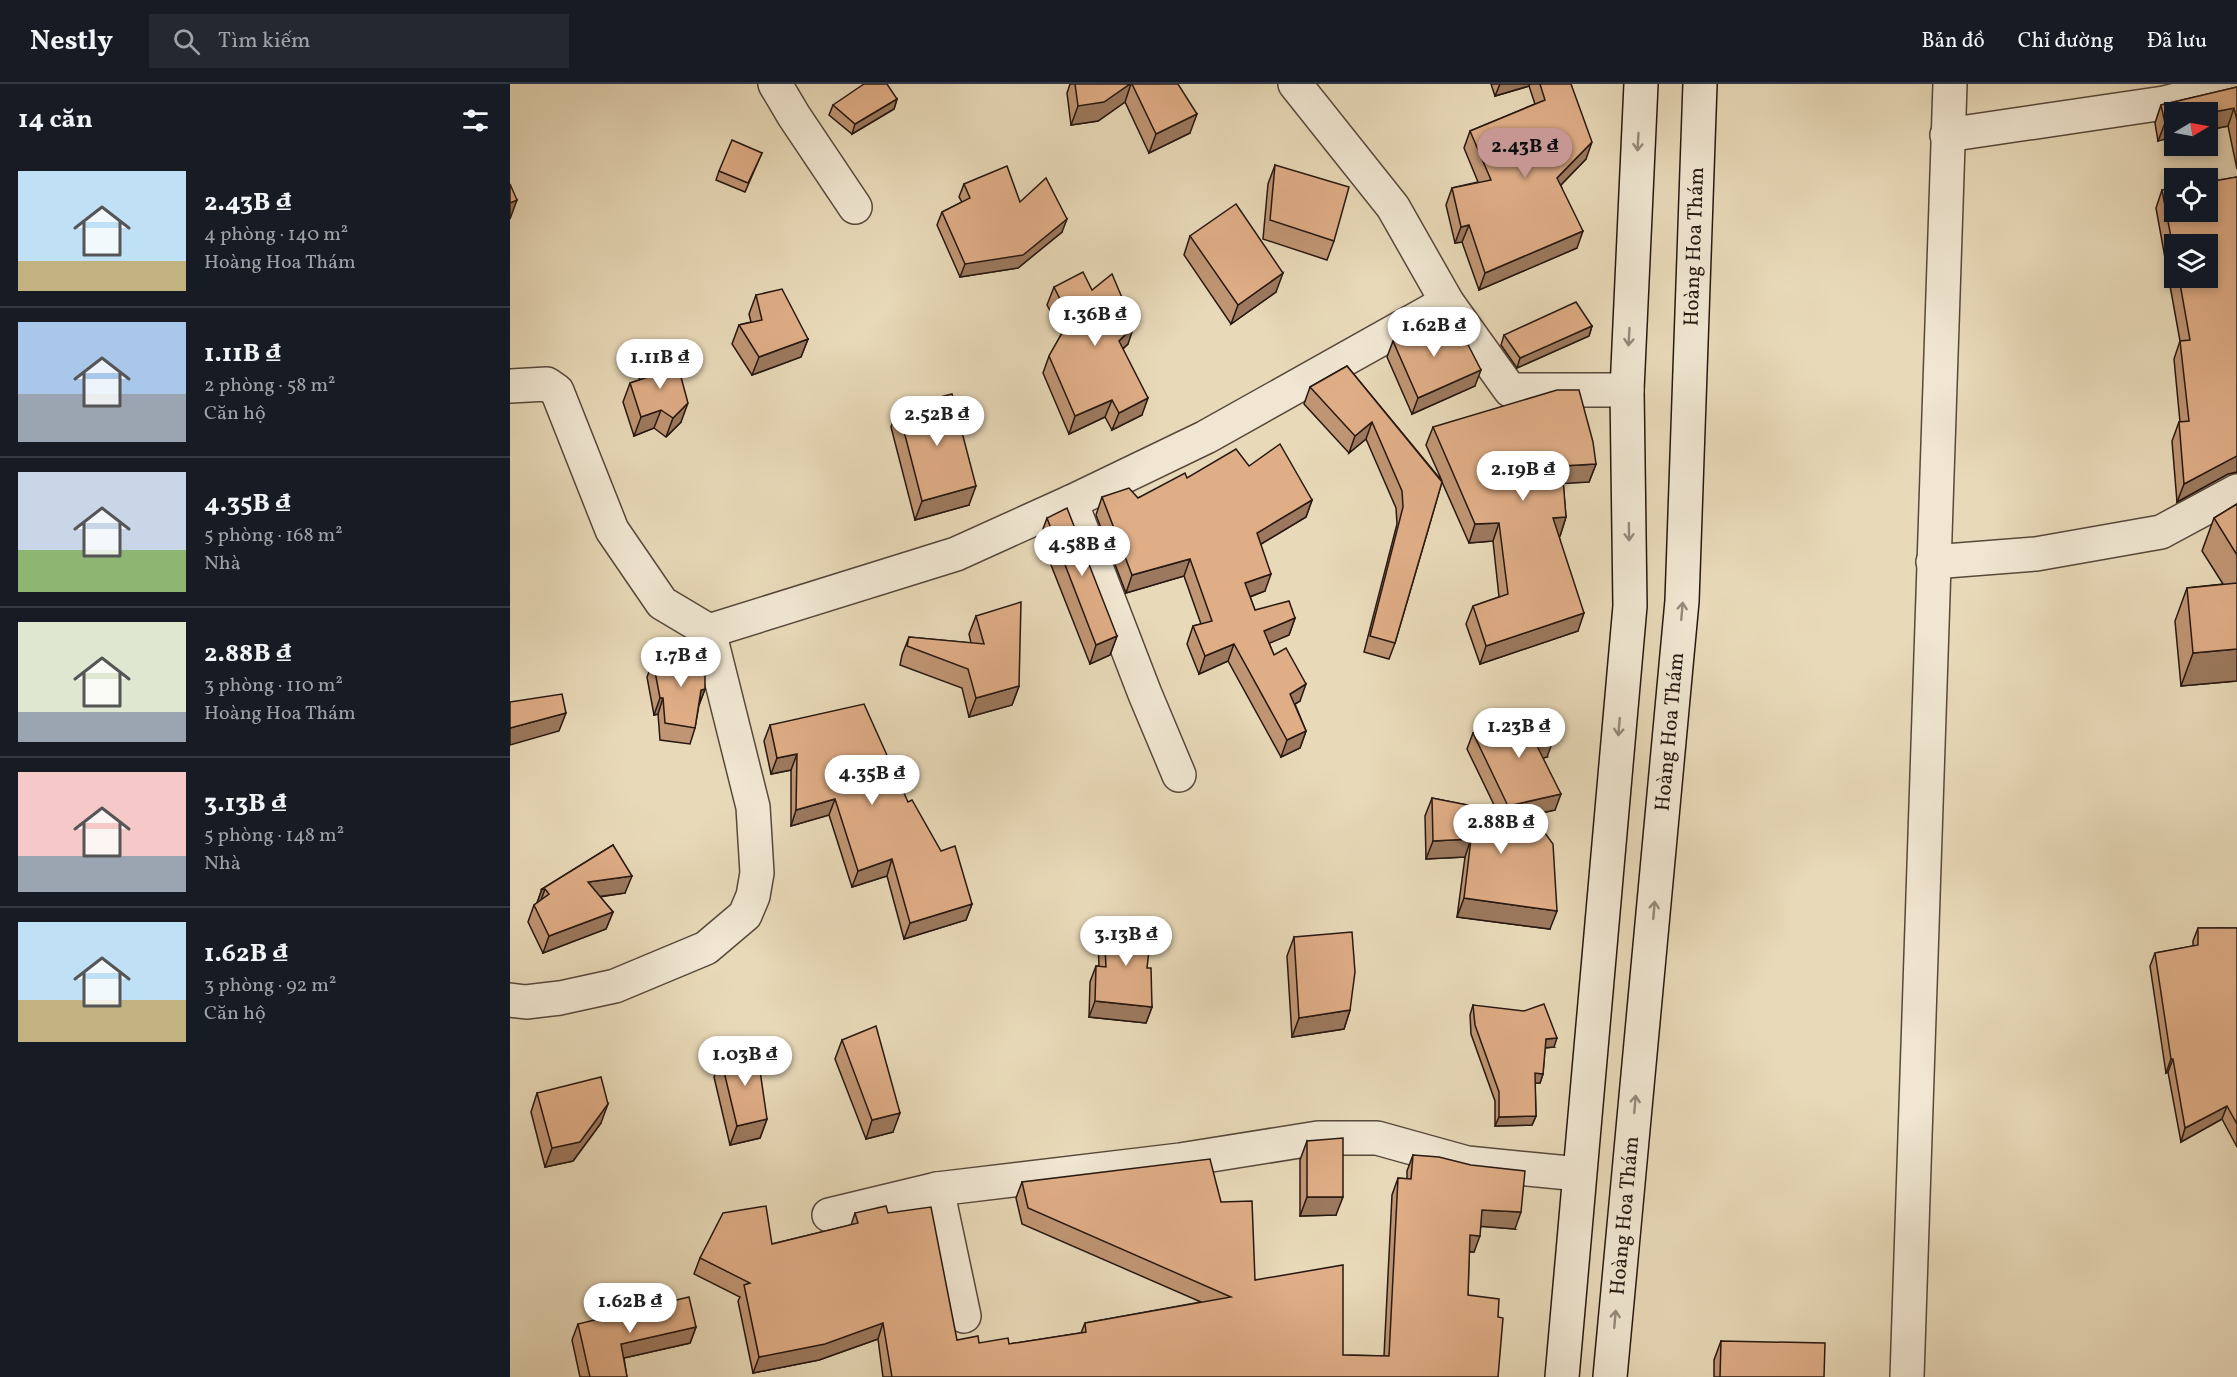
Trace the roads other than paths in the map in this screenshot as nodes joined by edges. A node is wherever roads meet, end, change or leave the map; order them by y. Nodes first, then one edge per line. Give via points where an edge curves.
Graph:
1 (775, 84) edge
2 (1295, 84) edge
3 (1641, 84) edge
4 (1700, 84) edge
5 (1950, 84) edge
6 (2237, 85) edge
7 (1947, 135) junction
8 (855, 207) dead end
9 (1447, 302) junction
10 (510, 386) edge
11 (1627, 390) junction
12 (2237, 491) edge
13 (1071, 502) junction
14 (1933, 562) junction
15 (709, 631) junction
16 (1179, 775) dead end
17 (510, 1000) edge
18 (1579, 1174) junction
19 (937, 1189) junction
20 (829, 1215) dead end
21 (964, 1316) dead end
22 (1562, 1377) edge
23 (1610, 1377) edge
24 (1906, 1377) edge

1 - 8 street
2 - 9 street via 1393,207
3 -> 11 street
23 -> 4 street, Hoàng Hoa Thám via 1682,601
5 - 7 street
6 - 7 street via 2164,103
7 - 14 street
9 - 11 street via 1510,390
9 - 13 street via 1206,437
10 - 15 street via 547,384 557,391 612,530 662,603
11 -> 18 street via 1630,606
12 - 14 street via 2161,532 2036,554
13 - 15 street via 956,554
13 - 16 street
14 - 24 street
15 - 17 street via 753,807 757,873 745,915 706,948 615,986 560,998
18 - 19 street via 1467,1163 1377,1138 1318,1138 1180,1160
18 - 22 street
19 - 20 street
19 - 21 street

